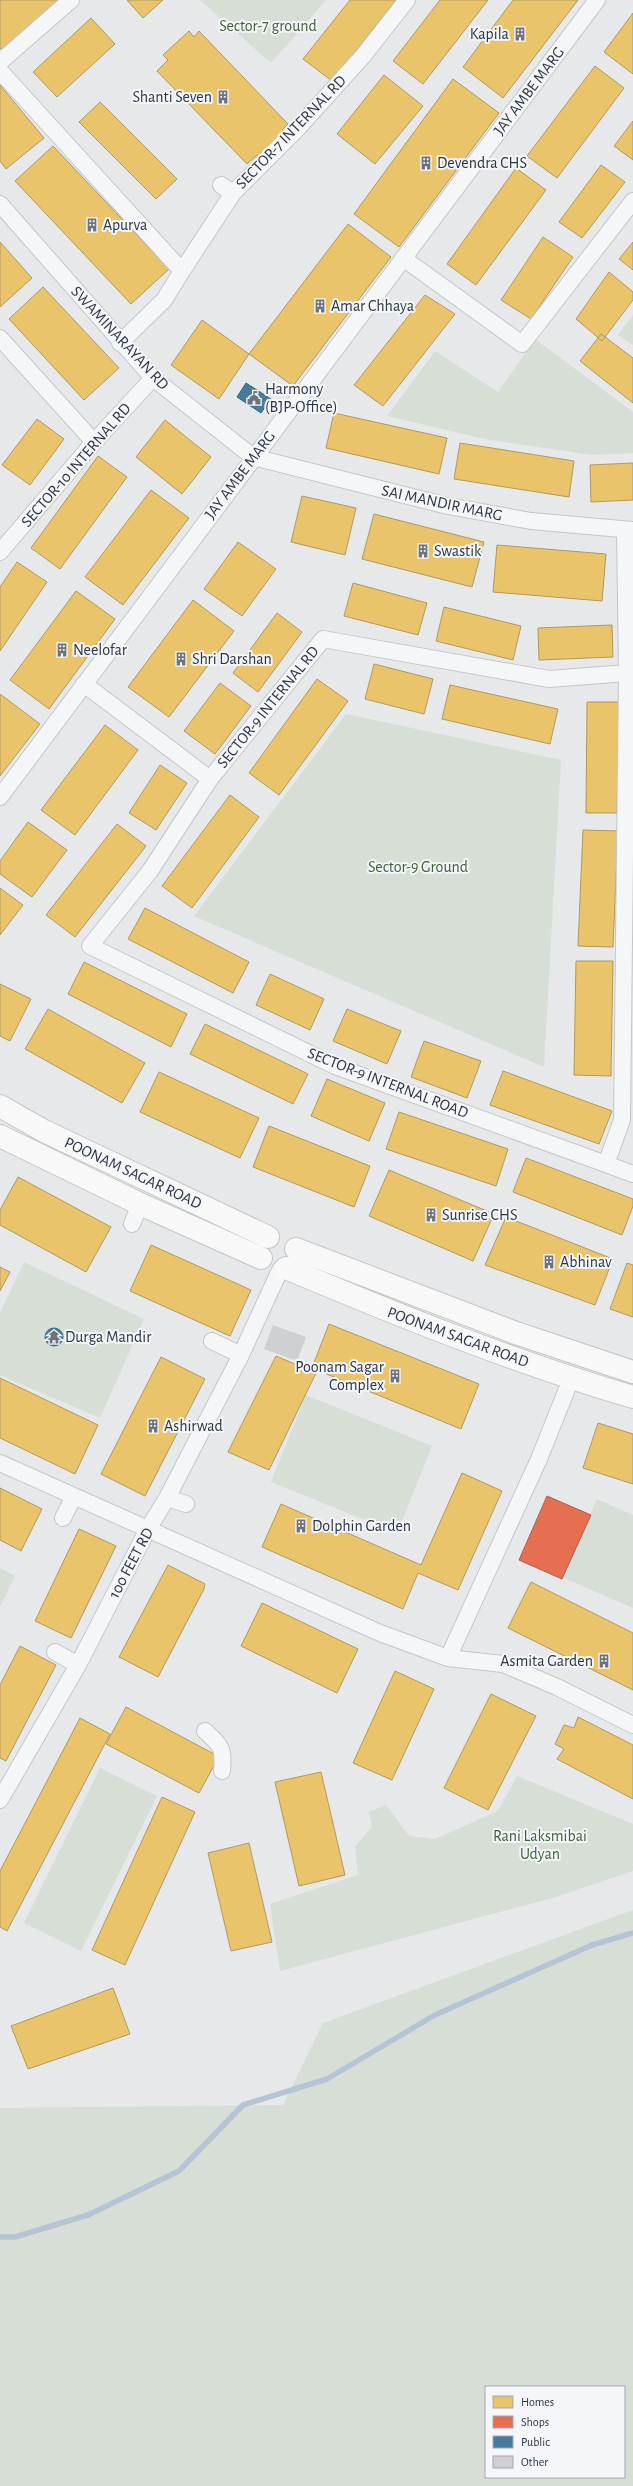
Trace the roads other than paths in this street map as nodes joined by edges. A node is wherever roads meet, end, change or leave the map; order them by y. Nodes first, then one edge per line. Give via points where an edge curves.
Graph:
1 (71, 0) edge
2 (407, 0) edge
3 (597, 0) edge
4 (0, 62) edge
5 (0, 71) edge
6 (633, 201) edge
7 (0, 204) edge
8 (403, 258) junction
9 (182, 271) junction
10 (0, 338) edge
11 (120, 343) junction
12 (153, 378) junction
13 (94, 442) junction
14 (253, 457) junction
15 (629, 530) edge
16 (0, 552) edge
17 (627, 672) junction
18 (84, 684) junction
19 (210, 778) junction
20 (0, 797) edge
21 (0, 1106) edge
22 (0, 1136) edge
23 (606, 1164) junction
24 (633, 1174) edge
25 (268, 1237) junction
26 (296, 1249) junction
27 (261, 1258) junction
28 (283, 1269) junction
29 (212, 1341) dead end
30 (241, 1356) junction
31 (633, 1372) edge
32 (570, 1379) junction
33 (633, 1397) edge
34 (0, 1463) edge
35 (73, 1498) junction
36 (167, 1498) junction
37 (186, 1504) dead end
38 (63, 1518) dead end
39 (148, 1529) junction
40 (55, 1652) dead end
41 (448, 1658) junction
42 (78, 1665) junction
43 (633, 1725) edge
44 (205, 1731) dead end
45 (222, 1771) dead end
46 (2, 1793) edge

1 - 4 street
2 - 9 street, SECTOR-7 INTERNAL RD via 299,127 227,189
3 - 8 street, JAY AMBE MARG
5 - 9 street
6 - 8 street via 522,344
7 - 11 street, SWAMINARAYAN RD
8 - 14 street, JAY AMBE MARG
9 - 11 street, SECTOR-7 INTERNAL RD via 164,300
10 - 13 street
11 - 12 street, SWAMINARAYAN RD
12 - 13 street, SECTOR-10 INTERNAL RD
12 - 14 street, SWAMINARAYAN RD
13 - 16 street, SECTOR-10 INTERNAL RD
14 - 15 street, SAI MANDIR MARG via 448,506 531,521
14 - 18 street, JAY AMBE MARG
15 - 17 street
17 - 19 street, SECTOR-9 INTERNAL RD via 549,680 324,639
17 - 23 street via 622,1120
18 - 19 street, SECTOR-9 INTERNAL RD
18 - 20 street, JAY AMBE MARG
19 - 23 street, SECTOR-9 INTERNAL ROAD via 150,871 90,946 335,1066
21 - 25 main road, POONAM SAGAR ROAD via 44,1131
22 - 27 main road, POONAM SAGAR ROAD via 136,1214
23 - 24 street
25 - 26 main road via 286,1235
25 - 27 main road via 261,1246
26 - 28 main road via 294,1260
26 - 31 main road, POONAM SAGAR ROAD via 516,1333
27 - 28 main road via 268,1267
28 - 30 street, 100 FEET RD
28 - 32 main road, POONAM SAGAR ROAD
29 - 30 street
30 - 36 street, 100 FEET RD
32 - 33 main road, POONAM SAGAR ROAD
32 - 41 street via 539,1459
34 - 35 street
35 - 38 street
35 - 39 street
36 - 37 street
36 - 39 street, 100 FEET RD
39 - 41 street via 380,1633
39 - 42 street, 100 FEET RD
40 - 42 street
41 - 43 street via 503,1664 557,1687
42 - 46 street, 100 FEET RD
44 - 45 street via 221,1745 224,1756

